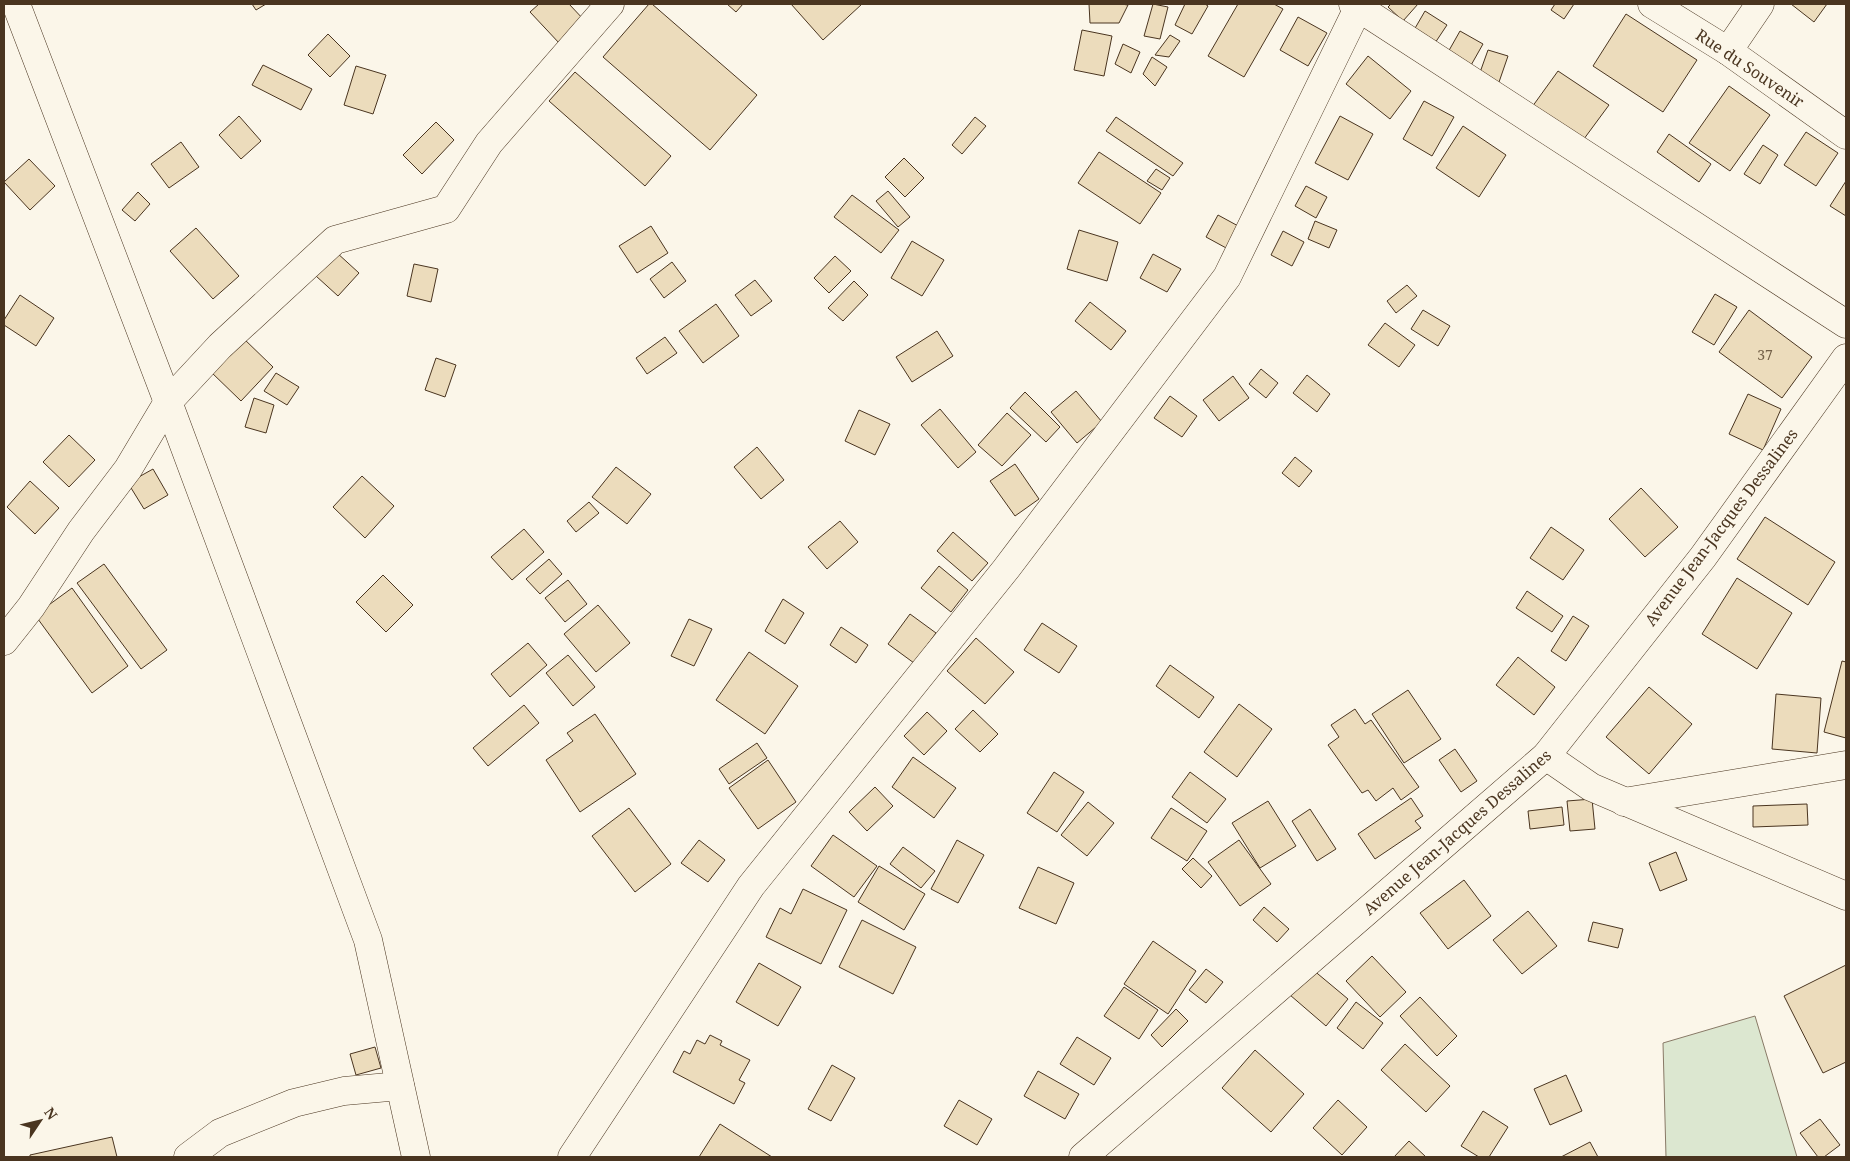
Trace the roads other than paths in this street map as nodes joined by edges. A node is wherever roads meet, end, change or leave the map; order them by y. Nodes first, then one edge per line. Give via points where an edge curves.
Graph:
1 (16, 4) edge
2 (610, 4) edge
3 (1652, 4) edge
4 (1760, 4) edge
5 (1357, 5) edge
6 (1728, 51) junction
7 (1846, 136) edge
8 (1846, 324) edge
9 (1846, 358) edge
10 (168, 402) junction
11 (4, 641) edge
12 (1546, 756) junction
13 (1846, 765) edge
14 (1624, 802) junction
15 (1846, 896) edge
16 (400, 1086) junction
17 (188, 1157) edge
18 (416, 1157) edge
19 (572, 1157) edge
20 (1083, 1157) edge

1 - 10 street
2 - 10 street via 489,144 446,209 335,240 220,346
3 - 6 street, Rue du Souvenir
4 - 6 street
5 - 8 street
5 - 19 street via 1227,277 1006,569 751,886
6 - 7 street, Rue du Souvenir
9 - 12 street, Avenue Jean-Jacques Dessalines via 1703,557
10 - 11 street via 128,470
10 - 16 street via 368,940
12 - 14 street via 1591,787
12 - 20 street, Avenue Jean-Jacques Dessalines
13 - 14 street
14 - 15 street
16 - 17 street via 344,1092 294,1104 220,1133
16 - 18 street

